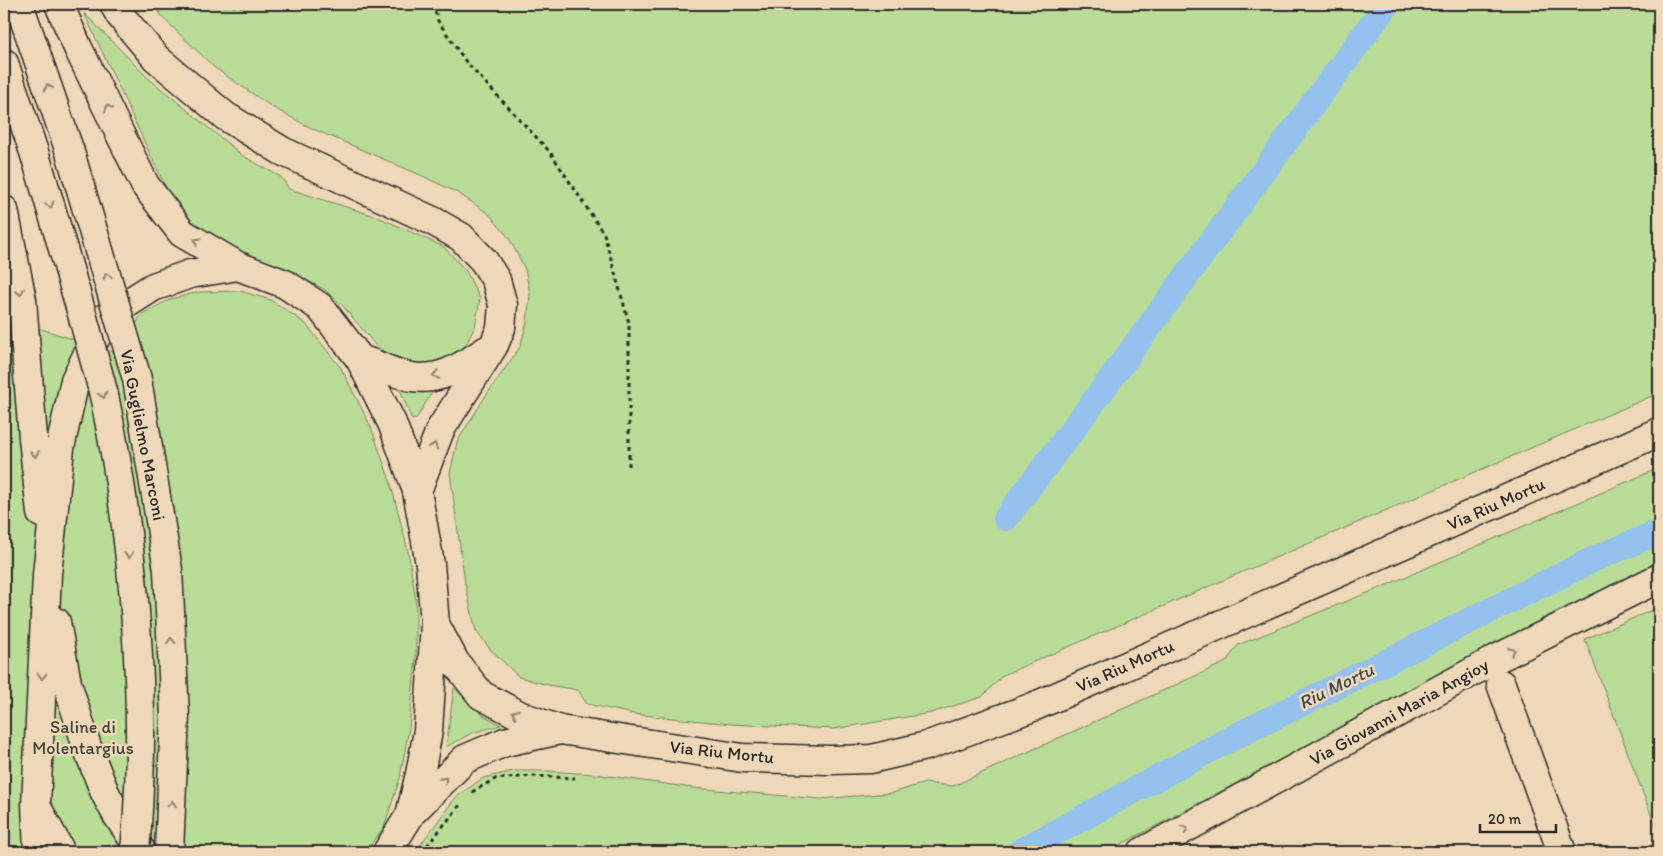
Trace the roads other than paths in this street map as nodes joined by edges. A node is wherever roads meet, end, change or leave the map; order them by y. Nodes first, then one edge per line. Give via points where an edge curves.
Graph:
1 (19, 4) edge
2 (59, 4) edge
3 (114, 4) edge
4 (4, 63) edge
5 (4, 210) edge
6 (238, 266) junction
7 (494, 345) junction
8 (360, 359) junction
9 (1659, 432) edge
10 (417, 491) junction
11 (47, 575) junction
12 (1659, 578) edge
13 (435, 624) junction
14 (1501, 684) dead end
15 (560, 730) junction
16 (36, 805) junction
17 (410, 814) junction
18 (38, 852) edge
19 (61, 852) edge
20 (135, 852) edge
21 (142, 852) edge
22 (169, 852) edge
23 (387, 852) edge
24 (1142, 852) edge
25 (1562, 852) edge

22 -> 1 main road, Via Guglielmo Marconi, bridge via 175,716 168,570 137,379 69,149
6 -> 2 main road via 182,233 145,185
3 - 7 main road via 120,16 156,58 225,116 282,151 461,237 484,261 496,280 503,305 501,328
4 -> 20 main road, Via Guglielmo Marconi, bridge via 72,278 106,404 122,498 136,640 139,774
5 -> 11 main road via 22,300
6 - 8 main road via 285,284 320,307
6 - 11 main road via 190,274 153,287 106,317 75,380 60,448
7 -> 8 main road via 460,368 438,377 412,377
10 -> 7 main road via 440,430
8 - 10 main road via 392,423
9 - 15 main road, Via Riu Mortu via 1033,706 926,746 870,759 743,758
10 - 13 main road via 430,564
11 -> 16 main road
11 - 21 main road via 67,683 87,747 105,793
24 -> 12 main road, Via Giovanni Maria Angioy via 1496,659
15 -> 13 main road, Via Riu Mortu via 521,716 481,695 454,662
13 - 17 main road via 428,731
14 - 25 main road
17 -> 15 main road, Via Riu Mortu via 465,759 505,742
16 - 18 main road
16 - 19 main road
17 - 23 main road

